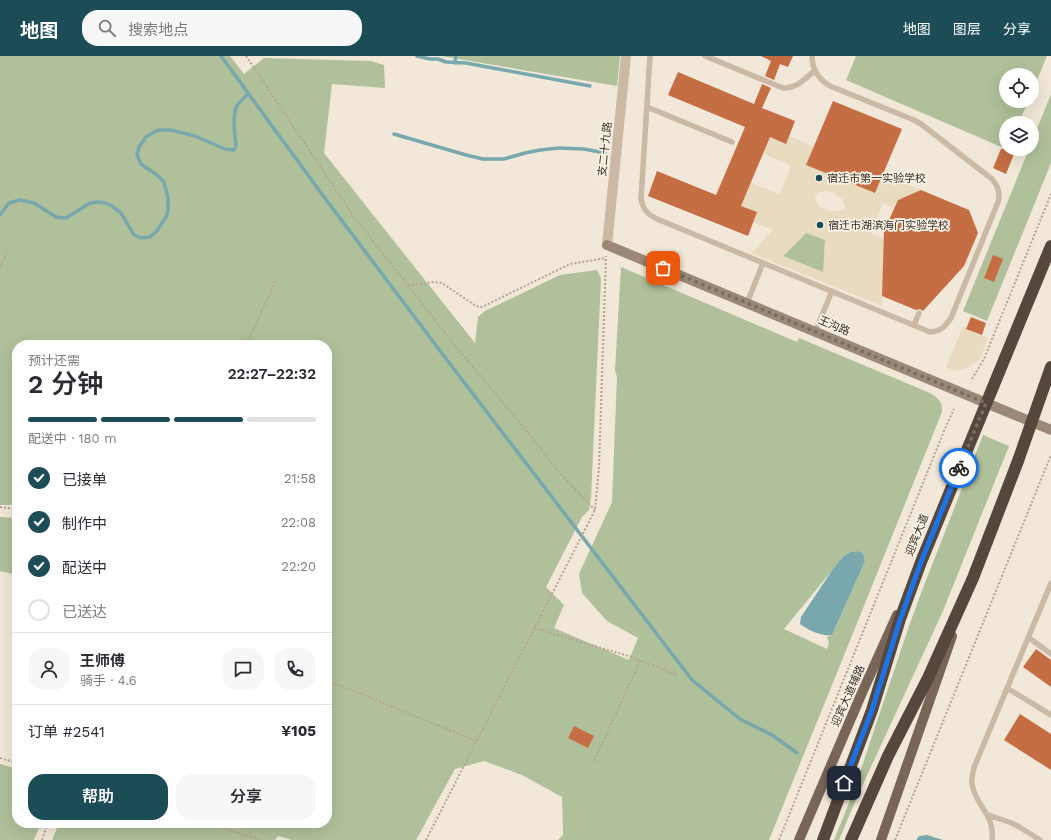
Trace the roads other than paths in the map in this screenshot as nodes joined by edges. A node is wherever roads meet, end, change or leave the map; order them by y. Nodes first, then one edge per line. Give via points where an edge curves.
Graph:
1 (626, 56) edge
2 (650, 56) edge
3 (705, 56) edge
4 (812, 56) edge
5 (814, 71) junction
6 (647, 107) junction
7 (732, 142) dead end
8 (607, 245) joint
9 (1051, 246) edge
10 (764, 263) junction
11 (832, 292) junction
12 (747, 303) junction
13 (919, 313) dead end
14 (914, 325) junction
15 (815, 332) junction
16 (1051, 367) edge
17 (986, 403) junction
18 (1031, 422) junction
19 (1051, 430) edge
20 (921, 562) junction
21 (973, 578) junction
22 (1051, 583) edge
23 (1028, 637) junction
24 (1051, 654) edge
25 (1007, 688) junction
26 (1051, 715) edge
27 (988, 815) junction
28 (799, 840) edge
29 (823, 840) edge
30 (851, 840) edge
31 (881, 840) edge
32 (992, 840) edge
33 (1040, 840) edge

1 - 8 street, 支二十九路
2 - 6 lane
3 - 5 lane via 783,88 791,88
4 - 5 lane
5 - 14 lane via 830,86 921,124 997,185 998,202 951,318 943,328 936,331 930,332
6 - 7 lane
6 - 10 lane via 641,199 645,210 657,219
8 - 12 street, 王沟路
9 - 17 highway, 迎宾大道
10 - 11 lane
10 - 12 lane
11 - 14 lane
11 - 15 lane
12 - 15 street, 王沟路
13 - 14 lane
15 - 17 street, 王沟路
16 - 18 highway
17 - 18 street, 王沟路
17 - 20 highway, 迎宾大道
18 - 19 street, 王沟路
18 - 21 highway
20 - 28 main road, 迎宾大道辅路
20 - 29 highway, 迎宾大道 via 872,710
21 - 30 highway
21 - 31 main road
22 - 23 lane
23 - 24 lane
23 - 25 lane
25 - 26 lane
25 - 27 lane via 973,772 974,791
27 - 32 lane
27 - 33 lane via 1016,826

